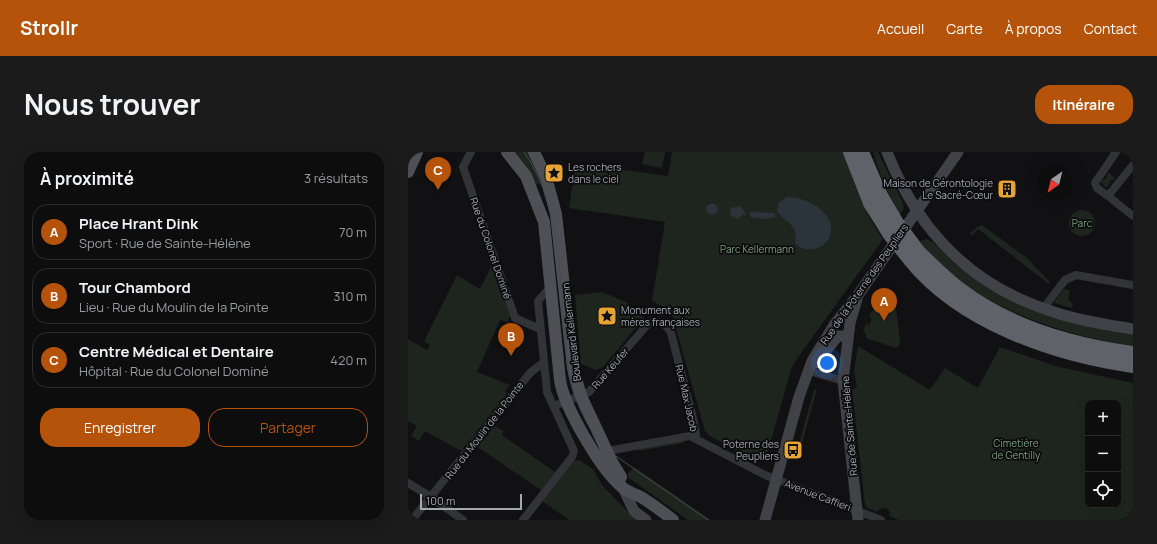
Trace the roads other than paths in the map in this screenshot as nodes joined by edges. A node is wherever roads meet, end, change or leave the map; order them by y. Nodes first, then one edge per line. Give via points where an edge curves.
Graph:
1 (471, 152) edge
2 (507, 152) edge
3 (850, 152) edge
4 (862, 152) edge
5 (867, 152) edge
6 (887, 152) edge
7 (958, 152) edge
8 (1116, 152) edge
9 (535, 153) edge
10 (1133, 165) edge
11 (870, 171) junction
12 (1108, 196) junction
13 (875, 199) junction
14 (916, 210) junction
15 (1133, 216) edge
16 (914, 256) junction
17 (1132, 284) edge
18 (551, 286) junction
19 (858, 295) junction
20 (1043, 309) junction
21 (660, 323) joint
22 (1133, 329) edge
23 (540, 330) junction
24 (848, 336) junction
25 (1133, 353) edge
26 (544, 362) junction
27 (1133, 366) edge
28 (810, 370) junction
29 (843, 381) junction
30 (581, 396) junction
31 (566, 402) junction
32 (554, 406) junction
33 (696, 438) junction
34 (607, 450) junction
35 (595, 453) junction
36 (776, 479) junction
37 (408, 483) edge
38 (623, 488) junction
39 (431, 497) junction
40 (641, 498) junction
41 (857, 515) edge
42 (412, 520) edge
43 (463, 520) edge
44 (523, 520) edge
45 (646, 520) edge
46 (673, 520) edge
47 (765, 520) edge
48 (881, 520) edge

1 - 23 street, Rue du Colonel Dominé via 463,167 515,318
2 - 18 main road, Boulevard Kellermann via 526,176 544,222
3 - 13 highway
4 - 11 highway
5 - 11 highway
6 - 14 main road
7 - 14 main road, Rue de la Poterne des Peupliers
8 - 12 street via 1095,183 1097,188
9 - 30 main road, Boulevard Kellermann via 546,177 556,214 573,368
10 - 12 street
11 - 13 highway
12 - 15 street
13 - 16 highway, bridge via 897,223
14 - 19 main road, Rue de la Poterne des Peupliers
14 - 20 main road via 943,245 970,269 1006,293
16 - 25 highway via 962,291 1019,323 1055,336 1109,350
16 - 27 highway via 924,276 957,303 986,320 1052,348
17 - 20 street via 1076,275 1065,280
18 - 23 street, Boulevard Kellermann via 538,301
18 - 31 main road, Boulevard Kellermann via 560,380
19 - 24 main road, Rue de Sainte-Hélène
19 - 28 main road, Rue de la Poterne des Peupliers via 834,325 812,361
20 - 22 main road via 1100,324
21 - 30 street, Rue Keufer via 648,324 589,392
21 - 33 street, Rue Max Jacob via 667,326 671,332 696,426
23 - 26 street, Boulevard Kellermann
24 - 28 main road via 838,336
24 - 29 main road, Rue de Sainte-Hélène
26 - 32 street, Boulevard Kellermann via 547,392
26 - 39 street, Rue du Moulin de la Pointe via 530,373
28 - 29 street
28 - 36 main road, Rue de la Poterne des Peupliers via 799,397
29 - 41 main road, Rue de Sainte-Hélène
30 - 31 street, Rue Keufer
30 - 34 main road, Boulevard Kellermann
31 - 32 street, Rue Keufer
31 - 35 main road, Boulevard Kellermann
32 - 44 street, Boulevard Kellermann via 574,448 573,455
33 - 34 street via 684,436
33 - 36 street, Rue Max Jacob
34 - 35 street
34 - 40 main road, Boulevard Kellermann via 616,470
35 - 38 main road, Boulevard Kellermann
36 - 41 street, Avenue Caffieri
36 - 47 main road, Rue de la Poterne des Peupliers
37 - 39 street
38 - 40 main road, Boulevard Kellermann
38 - 45 main road, Boulevard Kellermann via 634,511
39 - 42 street, Rue du Moulin de la Pointe
39 - 43 street
40 - 46 main road, Boulevard Kellermann
41 - 48 street, Avenue Caffieri

